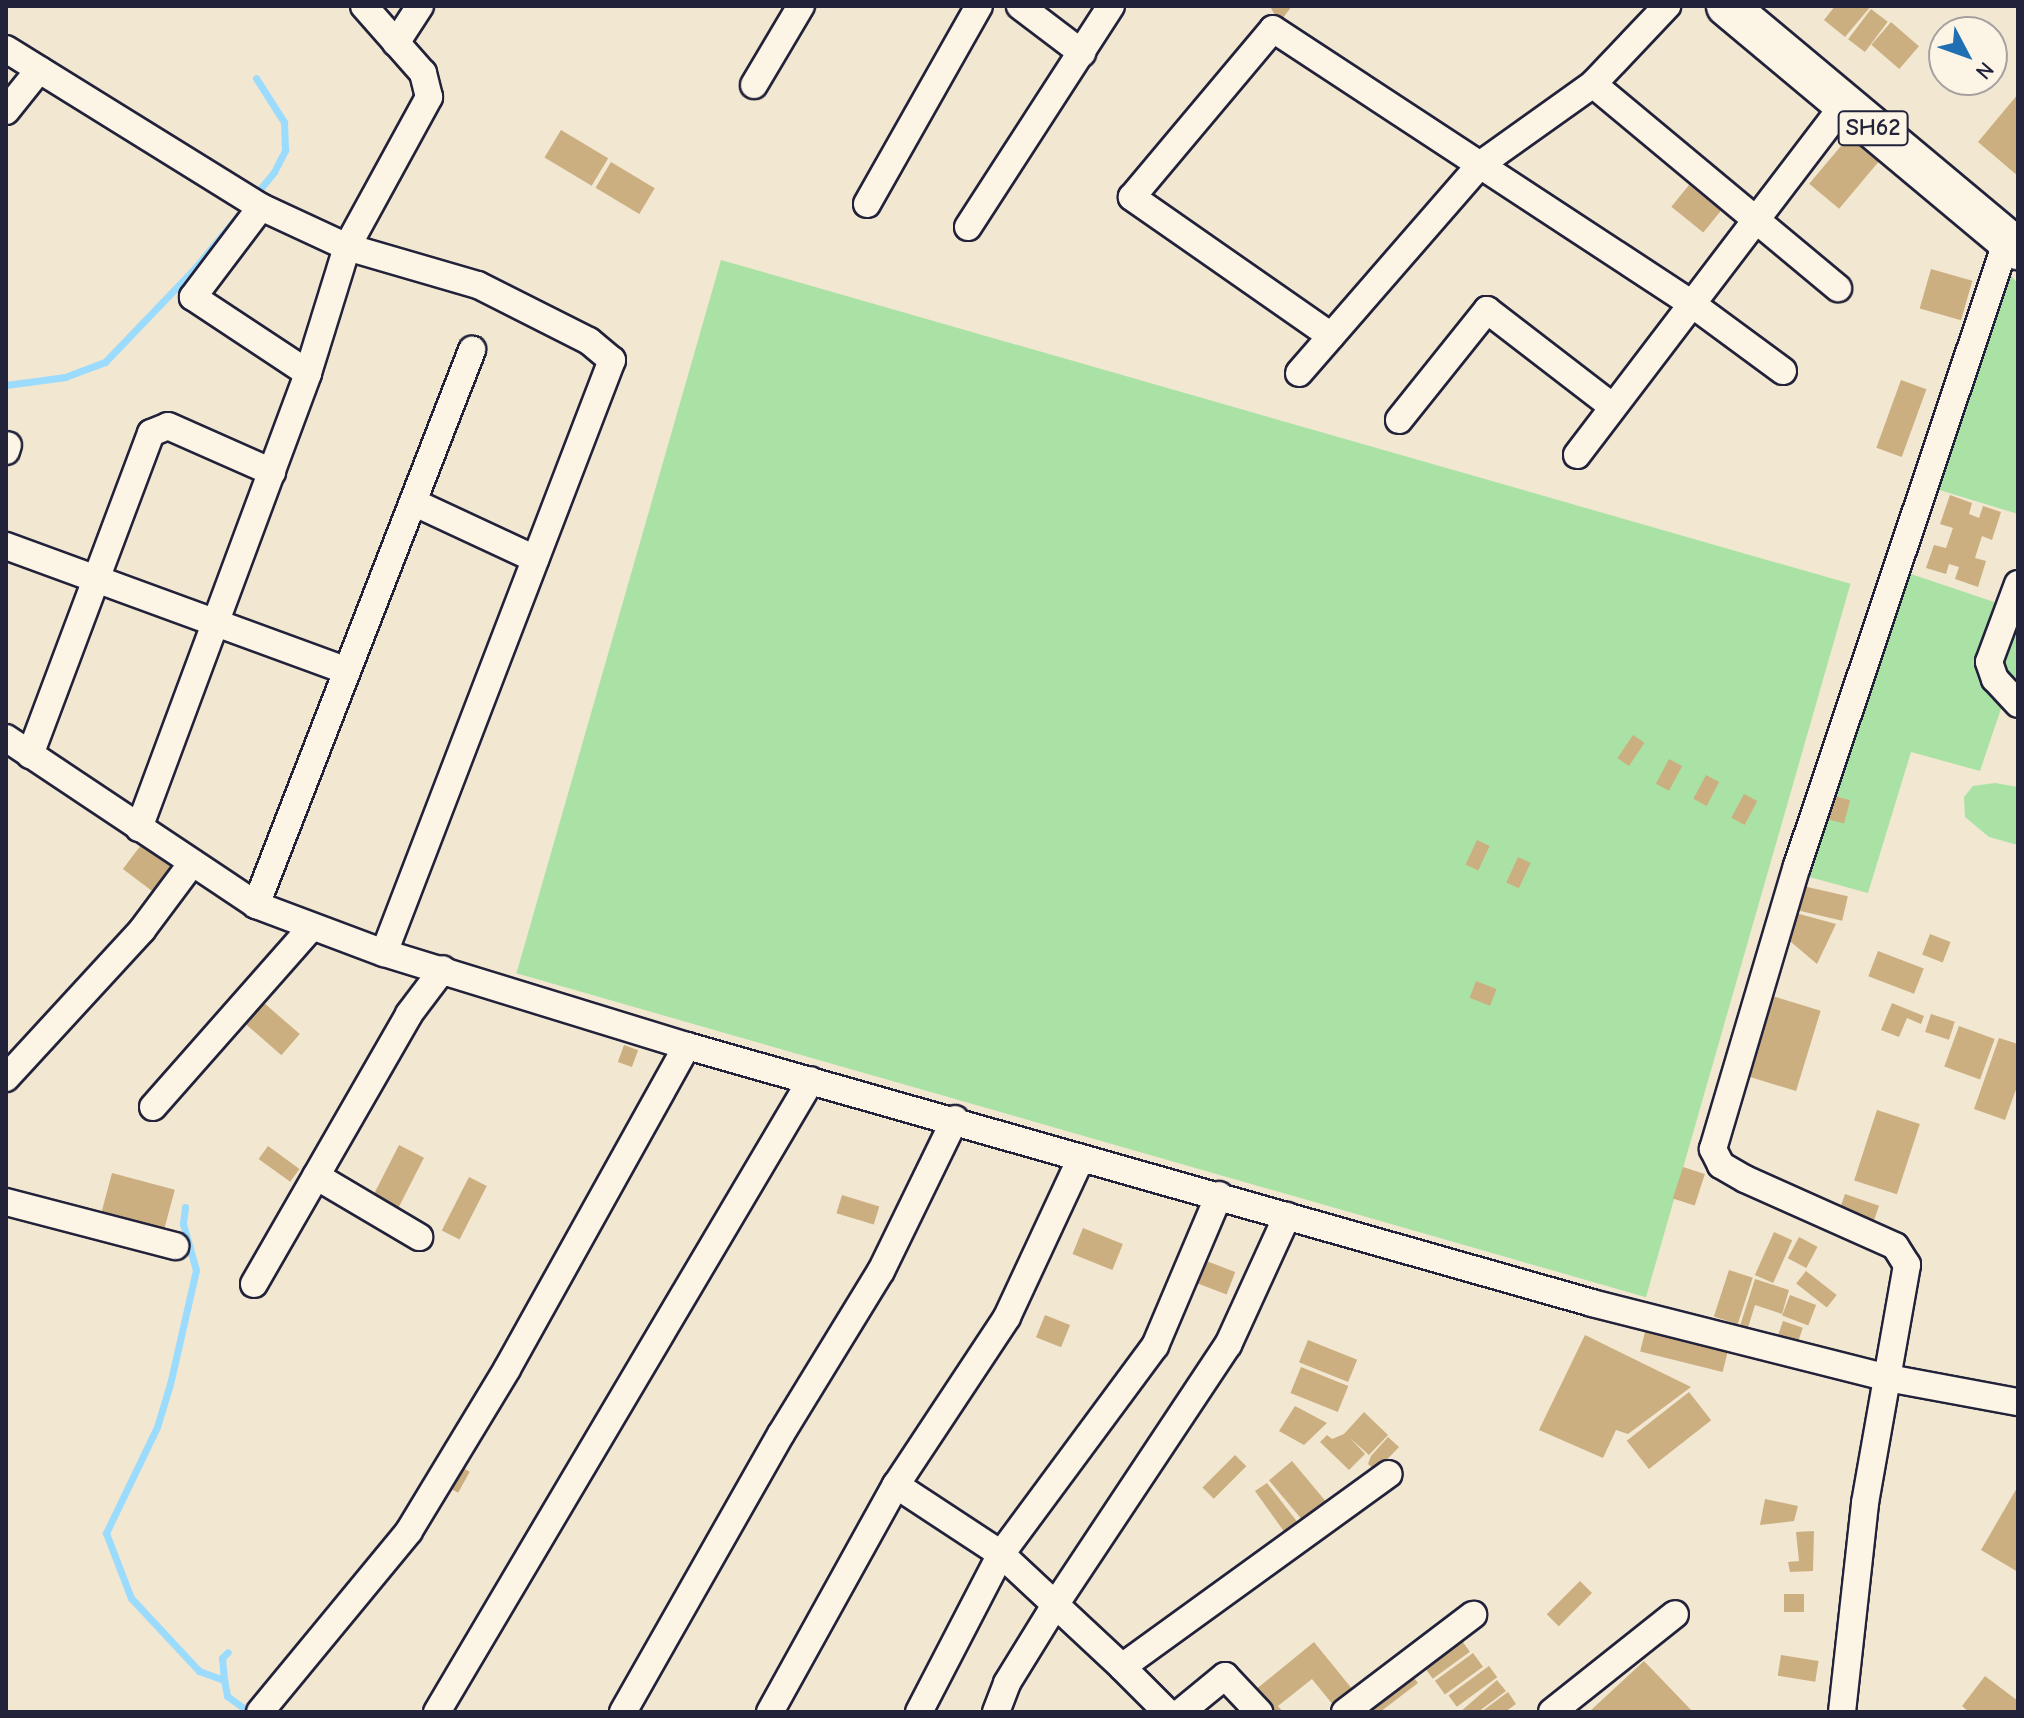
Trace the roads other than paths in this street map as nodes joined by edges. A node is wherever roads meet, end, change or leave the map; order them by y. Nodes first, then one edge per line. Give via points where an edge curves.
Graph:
1 (364, 6) edge
2 (420, 6) edge
3 (801, 6) edge
4 (979, 6) edge
5 (1020, 6) edge
6 (1111, 6) edge
7 (1667, 6) edge
8 (1727, 6) edge
9 (1747, 6) edge
10 (396, 43) junction
11 (6, 49) edge
12 (1082, 53) junction
13 (39, 70) junction
14 (1593, 84) junction
15 (754, 85) dead end
16 (1844, 104) junction
17 (6, 111) edge
18 (1481, 164) junction
19 (253, 202) junction
20 (867, 204) dead end
21 (1753, 220) junction
22 (968, 227) dead end
23 (2014, 241) edge
24 (347, 247) junction
25 (1838, 288) dead end
26 (1692, 304) junction
27 (1331, 336) junction
28 (472, 350) dead end
29 (1783, 371) dead end
30 (308, 373) junction
31 (1299, 373) dead end
32 (1613, 407) junction
33 (1399, 420) dead end
34 (1577, 455) dead end
35 (272, 472) junction
36 (413, 502) junction
37 (6, 546) edge
38 (535, 559) junction
39 (93, 576) junction
40 (2018, 584) edge
41 (219, 623) junction
42 (347, 671) junction
43 (2018, 704) edge
44 (6, 738) edge
45 (30, 755) junction
46 (139, 828) junction
47 (192, 863) junction
48 (256, 905) junction
49 (311, 928) junction
50 (384, 953) junction
51 (443, 969) junction
52 (687, 1046) junction
53 (6, 1078) edge
54 (811, 1080) junction
55 (153, 1107) dead end
56 (955, 1119) junction
57 (1081, 1158) junction
58 (316, 1176) junction
59 (1219, 1195) junction
60 (6, 1202) edge
61 (1287, 1216) junction
62 (419, 1237) dead end
63 (175, 1246) dead end
64 (254, 1284) dead end
65 (1888, 1378) junction
66 (2018, 1402) edge
67 (1389, 1474) dead end
68 (896, 1485) junction
69 (1001, 1554) junction
70 (1057, 1602) junction
71 (1675, 1614) dead end
72 (1473, 1615) dead end
73 (1122, 1667) junction
74 (260, 1712) edge
75 (437, 1712) edge
76 (623, 1712) edge
77 (770, 1712) edge
78 (919, 1712) edge
79 (996, 1712) edge
80 (1167, 1712) edge
81 (1181, 1712) edge
82 (1259, 1712) edge
83 (1345, 1712) edge
84 (1552, 1712) edge
85 (1842, 1712) edge

1 - 10 street
2 - 10 street
3 - 15 street
4 - 20 street
5 - 12 street
6 - 12 street
7 - 14 street
8 - 16 main road, SH62
9 - 23 main road, SH62
10 - 24 street via 423,73 429,97
11 - 13 street
12 - 22 street
13 - 17 street
13 - 19 street
14 - 18 street
14 - 21 street
16 - 21 street
16 - 23 main road, SH62
18 - 26 street
18 - 27 street
18 - 27 street via 1279,30 1270,31 1132,197
19 - 24 street
19 - 30 street via 193,297
21 - 25 street
21 - 26 street
23 - 65 street via 1797,866 1713,1149 1721,1165 1745,1179 1895,1246 1903,1256 1907,1277
24 - 30 street
24 - 38 street via 492,291 589,341 612,360
26 - 29 street
26 - 32 street
27 - 31 street
28 - 36 street
30 - 35 street
32 - 33 street via 1487,310
32 - 34 street
35 - 39 street via 160,427 149,438
35 - 41 street
36 - 38 street
36 - 42 street
37 - 39 street
38 - 50 street
39 - 41 street
39 - 45 street
40 - 43 street via 1989,662 1998,685
41 - 42 street
41 - 46 street
42 - 48 street
44 - 45 street
45 - 46 street
46 - 47 street
47 - 48 street
47 - 53 street via 142,930
48 - 49 street
49 - 50 street
49 - 55 street
50 - 51 street
51 - 52 street
51 - 58 street via 409,1014
52 - 54 street
52 - 74 street via 507,1369 409,1531
54 - 56 street
54 - 75 street
56 - 57 street
56 - 76 street via 881,1271 781,1434
57 - 59 street
57 - 68 street via 1007,1317
58 - 62 street
58 - 64 street
59 - 61 street
59 - 69 street via 1155,1346
60 - 63 street
61 - 65 street via 1592,1303
61 - 70 street via 1228,1345
65 - 66 street
65 - 85 street via 1865,1503
67 - 73 street
68 - 69 street
68 - 77 street
69 - 70 street
69 - 78 street
70 - 73 street
70 - 79 street via 1007,1683
71 - 84 street
72 - 83 street
73 - 80 street
81 - 82 street via 1225,1676

